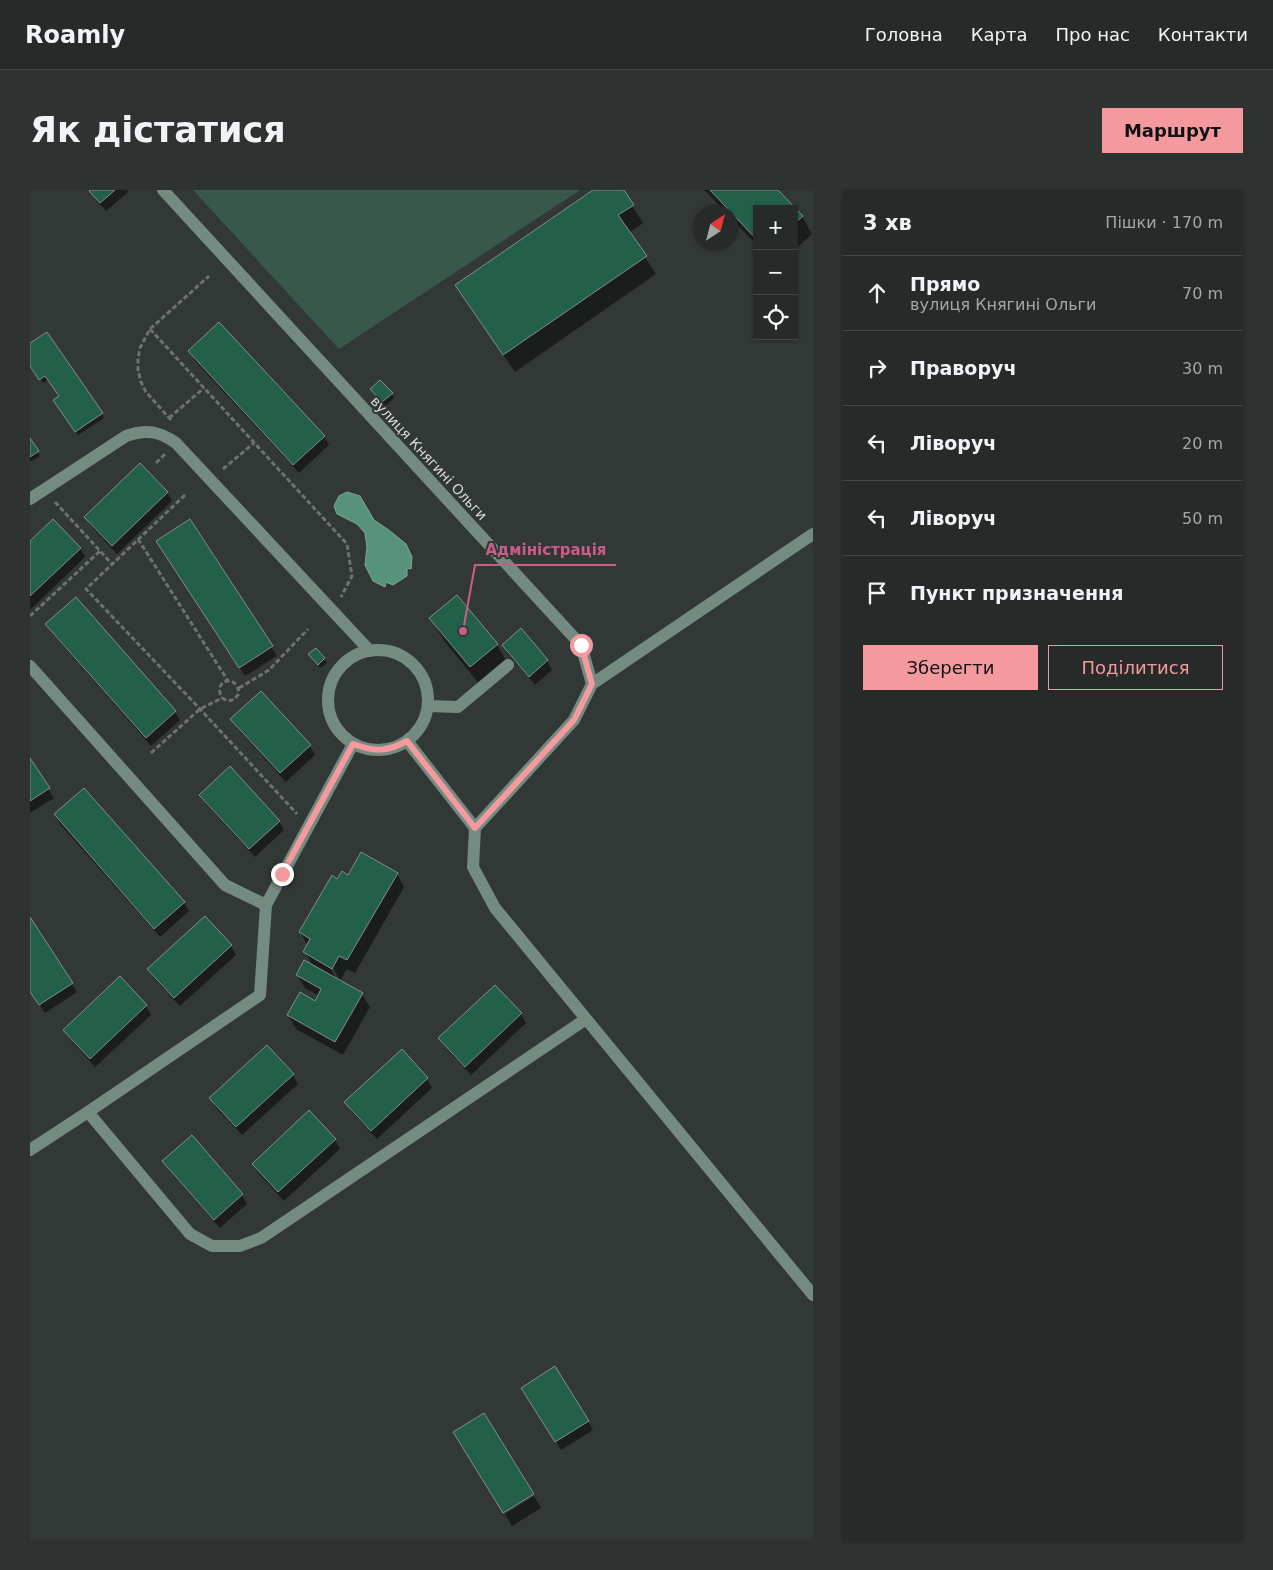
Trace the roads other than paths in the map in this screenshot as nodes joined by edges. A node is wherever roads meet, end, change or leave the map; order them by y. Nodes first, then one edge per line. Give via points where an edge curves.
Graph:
1 (163, 190) edge
2 (30, 499) edge
3 (813, 534) edge
4 (370, 650) junction
5 (508, 665) dead end
6 (30, 666) edge
7 (592, 684) junction
8 (428, 706) junction
9 (407, 741) junction
10 (353, 744) junction
11 (475, 828) junction
12 (266, 905) junction
13 (586, 1019) junction
14 (88, 1112) junction
15 (30, 1150) edge
16 (813, 1295) edge

1 - 7 street, вулиця Княгині Ольги via 581,645
2 - 4 street via 126,436 156,432 166,436
3 - 7 street
4 - 8 street via 395,653 416,667 427,688
4 - 10 street via 347,660 338,669 328,696 328,710 333,723
5 - 8 street via 458,707
6 - 12 street via 225,884
7 - 11 street via 574,720
8 - 9 street via 423,723
9 - 10 street via 395,748 380,750
9 - 11 street
10 - 12 street
11 - 13 street via 473,866 495,908
12 - 14 street via 260,995
13 - 14 street via 261,1238 240,1246 212,1246 190,1234
13 - 16 street
14 - 15 street

